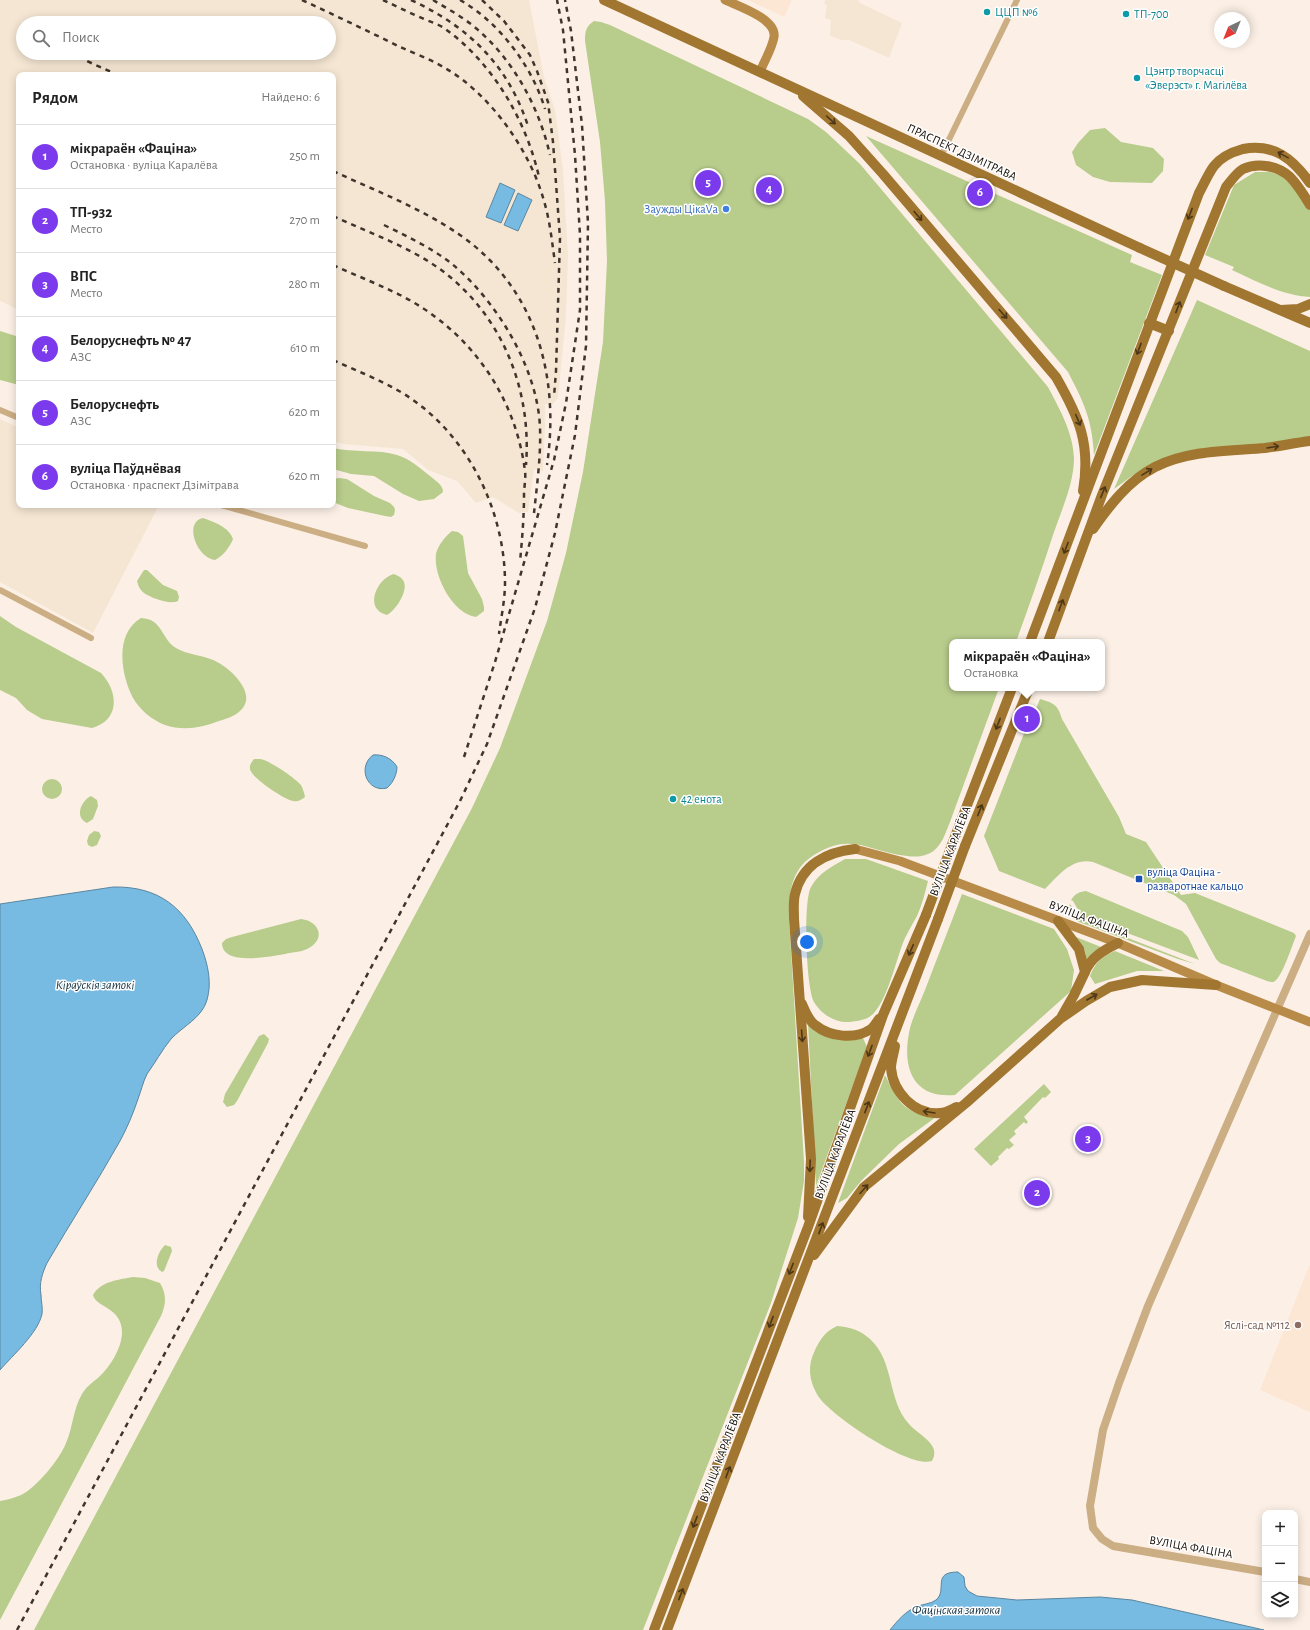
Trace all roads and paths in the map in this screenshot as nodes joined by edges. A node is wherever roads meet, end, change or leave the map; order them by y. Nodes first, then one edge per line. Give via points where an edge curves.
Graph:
1 (725, 0) edge
2 (1017, 0) edge
3 (605, 1) edge
4 (760, 72) junction
5 (790, 86) junction
6 (941, 156) junction
7 (1310, 183) edge
8 (1310, 204) edge
9 (1310, 304) edge
10 (1278, 310) junction
11 (1149, 323) junction
12 (1310, 323) edge
13 (1169, 331) junction
14 (0, 410) edge
15 (16, 417) edge
16 (1310, 441) edge
17 (232, 508) edge
18 (1080, 512) junction
19 (1084, 542) junction
20 (365, 546) dead end
21 (0, 590) edge
22 (91, 638) dead end
23 (1031, 639) edge
24 (1049, 639) edge
25 (1011, 691) edge
26 (1028, 691) edge
27 (855, 849) joint
28 (1058, 921) junction
29 (1310, 934) edge
30 (1118, 943) junction
31 (1084, 972) junction
32 (1216, 985) junction
33 (799, 998) junction
34 (1277, 1009) junction
35 (883, 1015) junction
36 (900, 1019) junction
37 (1060, 1019) junction
38 (1310, 1022) edge
39 (966, 1103) junction
40 (808, 1227) junction
41 (807, 1265) junction
42 (1262, 1571) edge
43 (1298, 1580) edge
44 (1310, 1582) edge
45 (654, 1630) edge
46 (667, 1630) edge

1 - 4 main road via 762,18 773,28 774,36
2 - 6 street
3 - 4 main road, ПРАСПЕКТ ДЗІМІТРАВА
4 - 5 main road, ПРАСПЕКТ ДЗІМІТРАВА
5 - 6 main road, ПРАСПЕКТ ДЗІМІТРАВА
5 -> 18 main road via 849,136 1056,377 1070,401 1081,427 1085,445 1084,487
6 - 10 main road, ПРАСПЕКТ ДЗІМІТРАВА, bridge
7 -> 11 main road via 1288,158 1273,150 1259,147 1232,152 1215,165 1198,193
13 -> 8 main road via 1219,202 1234,176 1252,166 1273,167 1290,176
9 - 10 main road
10 - 12 main road, ПРАСПЕКТ ДЗІМІТРАВА
11 - 13 main road
11 -> 18 main road
19 -> 13 main road
14 - 15 street
19 -> 16 main road via 1110,505 1129,486 1156,467 1182,457
17 - 20 street
18 -> 23 main road
24 -> 19 main road
21 - 22 street
25 -> 35 main road, ВУЛІЦА КАРАЛЁВА, bridge via 926,915
36 -> 26 main road, ВУЛІЦА КАРАЛЁВА, bridge via 965,846
27 - 28 main road, ВУЛІЦА ФАЦІНА via 900,861
27 - 33 main road via 823,857 805,872 799,883 795,895 794,919
28 - 30 main road, ВУЛІЦА ФАЦІНА
28 - 31 main road via 1079,949
29 - 34 street
30 - 31 main road via 1102,951 1088,964
30 - 32 main road, ВУЛІЦА ФАЦІНА
31 - 37 main road
32 - 34 main road, ВУЛІЦА ФАЦІНА
37 -> 32 main road via 1110,987 1142,980
33 - 35 main road via 806,1015 815,1025 845,1037 872,1028
33 -> 40 main road via 810,1159
34 - 38 main road, ВУЛІЦА ФАЦІНА
34 - 42 street, ВУЛІЦА ФАЦІНА via 1148,1306 1103,1430 1090,1506 1093,1528 1102,1539 1113,1546
35 -> 40 main road, ВУЛІЦА КАРАЛЁВА
39 -> 36 main road via 942,1113 929,1113 906,1101 894,1081 891,1067
41 -> 36 main road, ВУЛІЦА КАРАЛЁВА
37 - 39 main road
41 -> 39 main road via 864,1187
40 -> 45 main road, ВУЛІЦА КАРАЛЁВА
46 -> 41 main road, ВУЛІЦА КАРАЛЁВА
43 - 44 street

